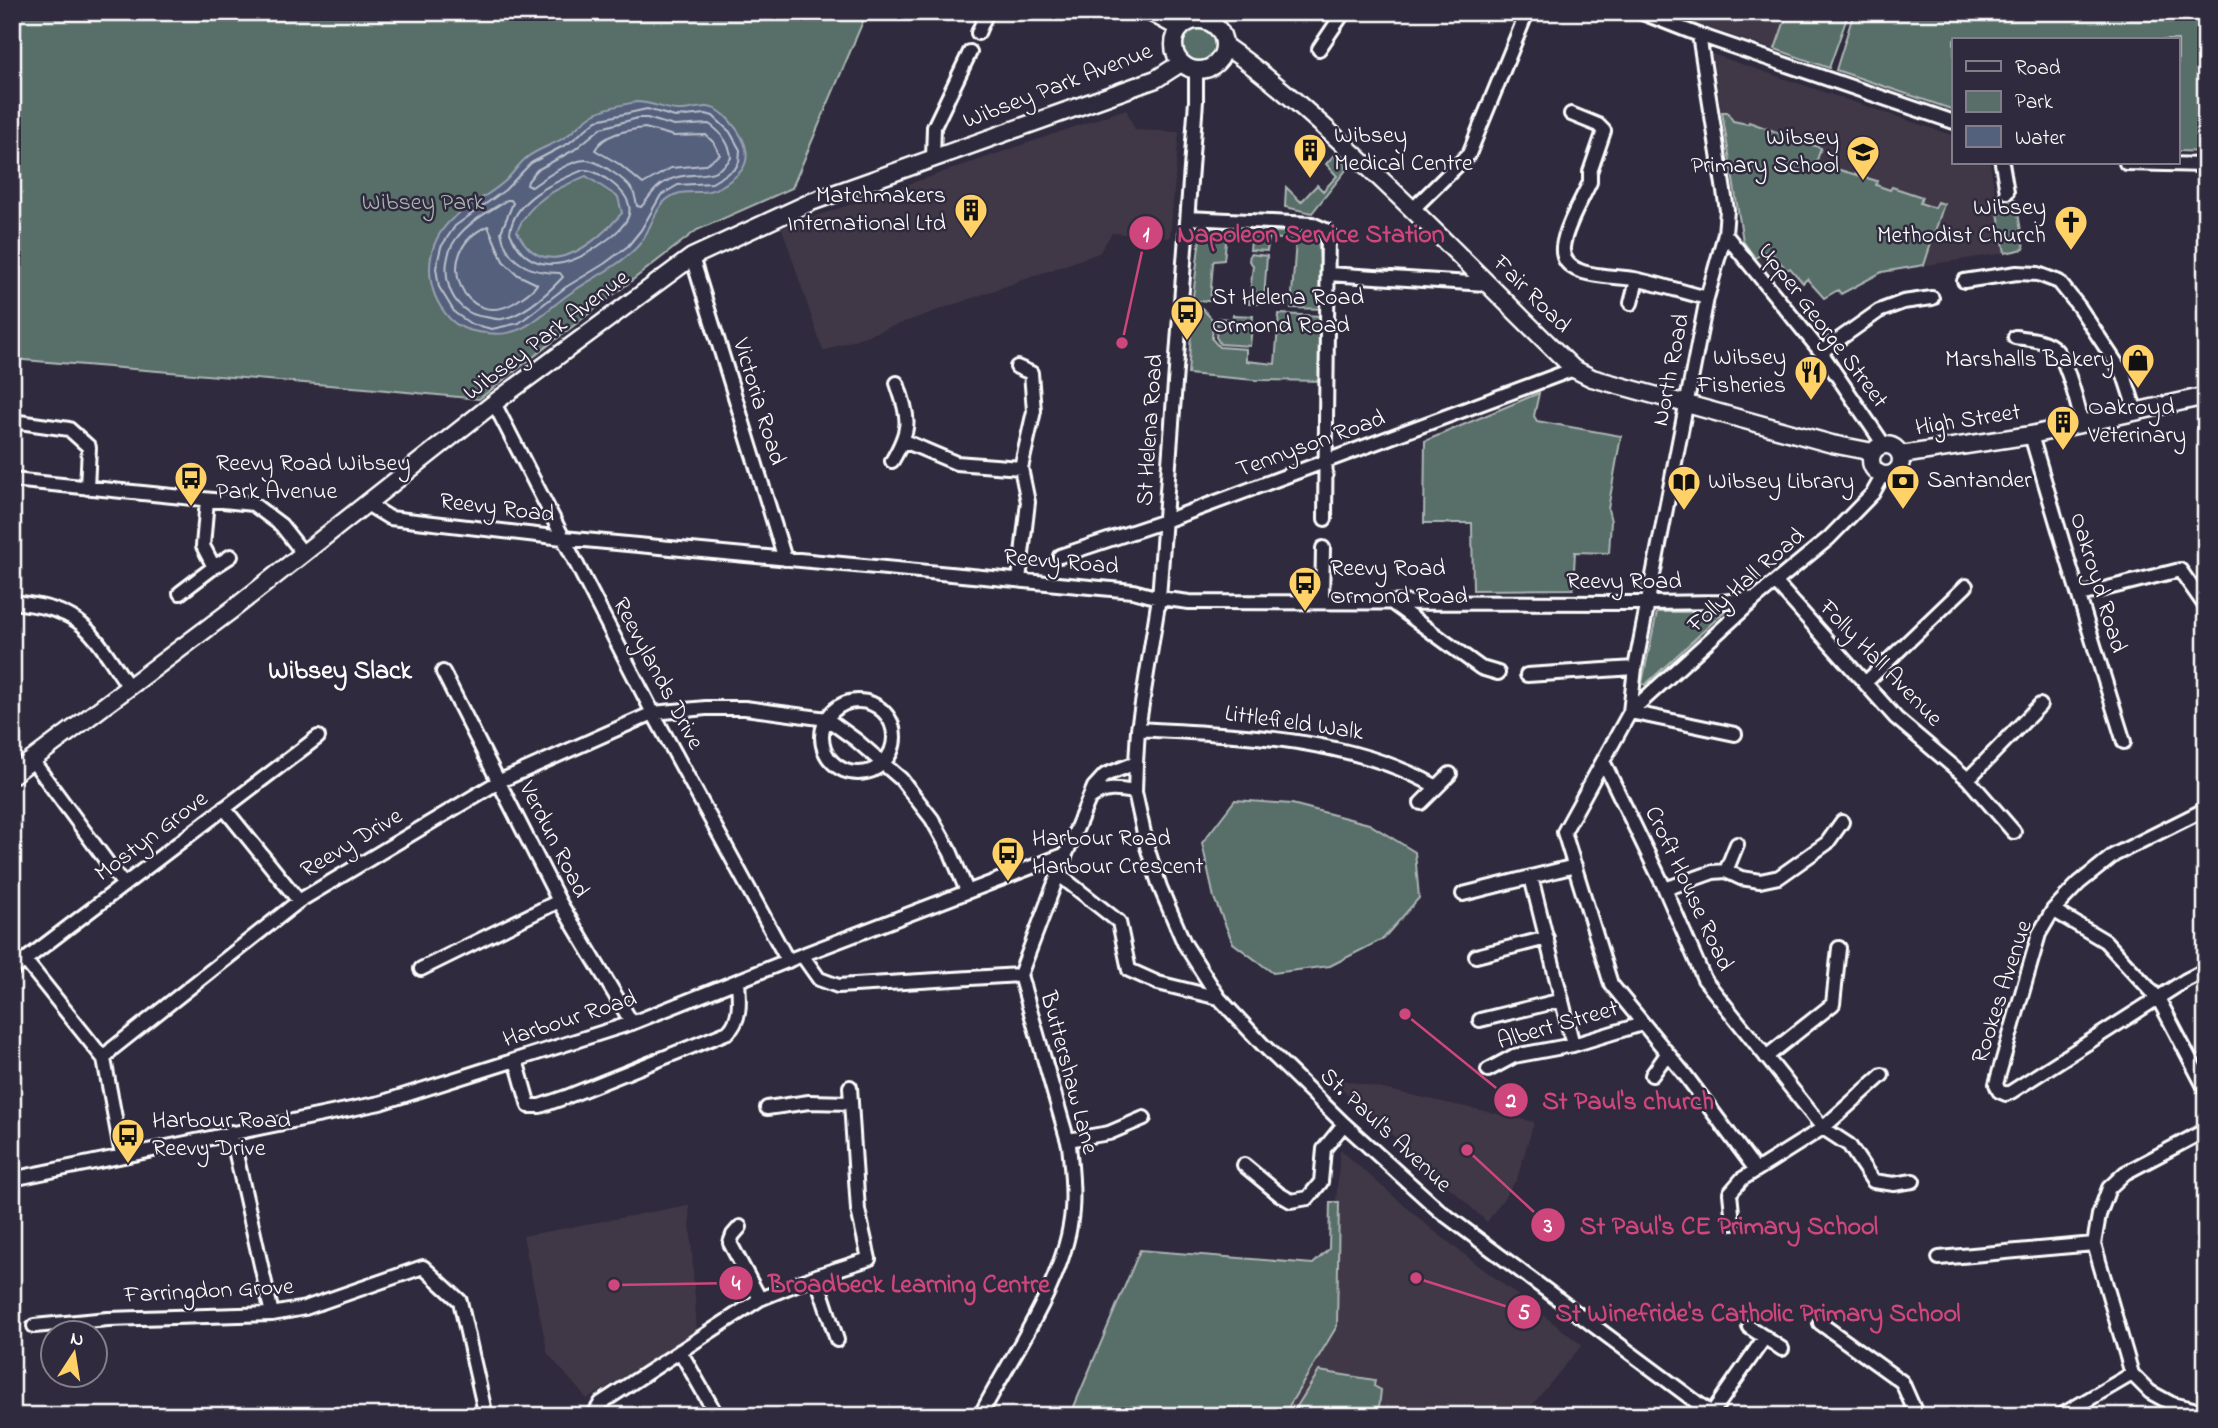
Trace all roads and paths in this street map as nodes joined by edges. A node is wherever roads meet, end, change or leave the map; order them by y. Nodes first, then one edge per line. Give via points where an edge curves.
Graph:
1 (987, 12) edge
2 (1150, 12) edge
3 (1221, 12) edge
4 (1344, 12) edge
5 (1527, 12) edge
6 (1640, 12) edge
7 (1190, 20) edge
8 (1219, 29) junction
9 (978, 33) dead end
10 (1699, 35) junction
11 (1225, 46) junction
12 (1319, 49) dead end
13 (970, 52) dead end
14 (1189, 67) junction
15 (1571, 114) dead end
16 (1952, 121) edge
17 (933, 159) junction
18 (2002, 164) edge
19 (2166, 164) edge
20 (2206, 165) edge
21 (2007, 192) dead end
22 (1414, 208) junction
23 (1188, 218) junction
24 (1725, 234) junction
25 (692, 257) junction
26 (1328, 274) junction
27 (1637, 280) junction
28 (1964, 281) dead end
29 (1486, 284) junction
30 (1707, 298) junction
31 (1932, 298) dead end
32 (1631, 303) dead end
33 (2015, 337) dead end
34 (1821, 352) junction
35 (1017, 367) dead end
36 (1574, 369) junction
37 (897, 383) dead end
38 (2206, 396) edge
39 (1687, 402) junction
40 (495, 403) junction
41 (2136, 412) junction
42 (12, 421) edge
43 (2082, 423) junction
44 (2031, 435) junction
45 (904, 441) junction
46 (1878, 449) junction
47 (1901, 455) junction
48 (892, 461) dead end
49 (1326, 461) junction
50 (1021, 468) junction
51 (1882, 475) junction
52 (12, 480) edge
53 (87, 488) junction
54 (207, 500) junction
55 (367, 504) junction
56 (1325, 519) dead end
57 (1165, 521) junction
58 (563, 538) junction
59 (1324, 548) dead end
60 (303, 553) junction
61 (1060, 555) dead end
62 (232, 556) dead end
63 (785, 559) junction
64 (214, 567) junction
65 (1020, 580) junction
66 (1776, 583) junction
67 (1966, 586) dead end
68 (180, 593) dead end
69 (2081, 595) junction
70 (1158, 598) junction
71 (1756, 598) junction
72 (12, 602) edge
73 (1322, 603) junction
74 (1392, 603) junction
75 (1648, 603) junction
76 (2206, 607) edge
77 (1634, 668) junction
78 (443, 672) dead end
79 (1498, 673) dead end
80 (1527, 675) dead end
81 (1865, 683) junction
82 (129, 687) junction
83 (2040, 705) dead end
84 (1630, 712) junction
85 (653, 713) junction
86 (827, 719) junction
87 (1138, 729) junction
88 (1735, 734) dead end
89 (318, 737) dead end
90 (2124, 742) dead end
91 (32, 760) junction
92 (1603, 761) junction
93 (883, 764) junction
94 (1136, 764) junction
95 (1450, 774) dead end
96 (12, 775) edge
97 (1968, 779) junction
98 (500, 781) junction
99 (1437, 787) junction
100 (1135, 792) junction
101 (1087, 800) junction
102 (1421, 803) dead end
103 (225, 808) junction
104 (2206, 809) edge
105 (1842, 822) dead end
106 (2014, 832) dead end
107 (1737, 844) dead end
108 (1066, 854) junction
109 (1575, 866) junction
110 (1726, 870) junction
111 (1058, 874) junction
112 (1531, 877) junction
113 (124, 885) junction
114 (1665, 889) junction
115 (967, 891) junction
116 (1463, 894) dead end
117 (299, 901) junction
118 (559, 901) junction
119 (2053, 910) junction
120 (1546, 938) junction
121 (1839, 948) dead end
122 (802, 955) junction
123 (1476, 956) dead end
124 (25, 960) junction
125 (788, 961) junction
126 (421, 969) dead end
127 (12, 970) edge
128 (2206, 970) edge
129 (1020, 975) junction
130 (738, 981) junction
131 (1219, 998) junction
132 (2158, 998) junction
133 (1562, 1000) junction
134 (1480, 1020) dead end
135 (632, 1023) junction
136 (1642, 1024) junction
137 (1573, 1045) junction
138 (1667, 1054) junction
139 (1766, 1057) junction
140 (104, 1059) junction
141 (516, 1060) junction
142 (1488, 1070) dead end
143 (1652, 1074) dead end
144 (1882, 1075) dead end
145 (850, 1087) dead end
146 (2206, 1090) edge
147 (850, 1103) junction
148 (767, 1108) dead end
149 (1144, 1118) dead end
150 (1344, 1124) junction
151 (1823, 1128) junction
152 (2206, 1130) edge
153 (231, 1132) junction
154 (1068, 1140) junction
155 (122, 1155) junction
156 (1244, 1165) dead end
157 (1756, 1170) junction
158 (12, 1179) edge
159 (1913, 1181) dead end
160 (1732, 1223) dead end
161 (740, 1227) dead end
162 (2094, 1244) junction
163 (1938, 1258) dead end
164 (816, 1276) junction
165 (760, 1299) junction
166 (272, 1314) junction
167 (1820, 1323) dead end
168 (34, 1326) dead end
169 (1749, 1327) dead end
170 (1765, 1337) junction
171 (837, 1340) dead end
172 (1782, 1349) dead end
173 (680, 1352) junction
174 (2132, 1374) junction
175 (2206, 1412) edge
176 (1713, 1414) edge
177 (486, 1416) edge
178 (593, 1416) edge
179 (717, 1416) edge
180 (980, 1416) edge
181 (1917, 1416) edge
182 (2060, 1416) edge

1 - 9 street
2 - 7 street
3 - 8 street
4 - 12 street
5 - 22 street via 1469,154
6 - 10 street
7 - 8 street via 1208,21
7 - 14 street via 1174,37 1173,46
8 - 11 street
10 - 16 street
10 - 24 street, North Road via 1727,210
11 - 14 street via 1223,55 1209,68
11 - 22 street, Fair Road via 1285,91
13 - 17 street via 934,127
14 - 17 street, Wibsey Park Avenue
14 - 23 street, St Helena Road via 1196,101
15 - 27 street via 1604,131 1590,182 1566,236 1566,259 1593,275
17 - 25 street, Wibsey Park Avenue via 811,202
18 - 21 street
19 - 20 street
22 - 29 street, Fair Road
23 - 26 street via 1312,224 1328,231
23 - 57 street, St Helena Road
24 - 30 street, North Road
24 - 34 street, Upper George Street
25 - 40 street, Wibsey Park Avenue
25 - 63 street, Victoria Road
26 - 29 street
26 - 49 street
27 - 30 street
27 - 32 street
28 - 41 street via 2017,272 2059,282 2124,375
29 - 36 street, Fair Road
30 - 39 street, North Road
31 - 34 street via 1879,311
33 - 43 street via 2038,340 2057,351 2076,395
34 - 46 street, Upper George Street
35 - 50 street via 1031,373 1034,411
36 - 39 street, Fair Road via 1592,378
36 - 49 street, Tennyson Road
37 - 45 street via 906,409
38 - 41 street, High Street
39 - 46 street, Fair Road via 1832,444
39 - 75 street, North Road
40 - 55 street, Wibsey Park Avenue
40 - 58 street, Reevylands Drive
41 - 43 street, High Street
42 - 53 street via 69,429 89,447
43 - 44 street, High Street
44 - 47 street, High Street
44 - 69 street, Oakroyd Road
45 - 48 street
45 - 50 street via 956,463
46 - 47 street via 1894,447
46 - 51 street via 1871,458 1872,468
47 - 51 street via 1898,470
49 - 56 street
49 - 57 street, Tennyson Road
50 - 65 street via 1028,502
51 - 66 street, Folly Hall Road via 1863,504
52 - 53 street
53 - 54 street
54 - 60 street via 253,505 281,525
54 - 64 street via 203,547
55 - 58 street, Reevy Road via 390,518
55 - 60 street, Wibsey Park Avenue
57 - 61 street, Tennyson Road
57 - 70 street, St Helena Road
58 - 63 street, Reevy Road
58 - 85 street, Reevylands Drive
59 - 73 street
60 - 82 street, Wibsey Park Avenue
62 - 64 street
63 - 65 street, Reevy Road
64 - 68 street
65 - 70 street, Reevy Road via 1133,591
66 - 71 street, Folly Hall Road
66 - 81 street, Folly Hall Avenue
67 - 81 street
69 - 76 street via 2180,570
69 - 90 street, Oakroyd Road
70 - 73 street, Reevy Road
70 - 87 street, St Helena Road
71 - 75 street, Reevy Road
71 - 84 street, Folly Hall Road
72 - 82 street via 50,608 80,621
73 - 74 street, Reevy Road
74 - 75 street, Reevy Road
74 - 79 street via 1480,668
75 - 77 street, North Road
77 - 80 street
77 - 84 street, North Road
78 - 98 street, Verdun Road
81 - 97 street, Folly Hall Avenue via 1896,718
82 - 91 street, Wibsey Park Avenue
83 - 97 street
84 - 88 street
84 - 92 street, Folly Hall Road
85 - 86 street, Reevy Drive via 745,708
85 - 98 street, Reevy Drive
85 - 125 street, Reevylands Drive
86 - 93 street
86 - 93 street via 822,741 831,762 862,774
86 - 93 street via 846,703 870,703 881,709 894,730 894,742
87 - 94 street, St Helena Road
87 - 99 street, Littlefield Walk via 1257,736 1360,754 1412,772
89 - 103 street, Mostyn Grove
91 - 96 street, Wibsey Park Avenue
91 - 113 street
92 - 109 street, Folly Hall Road via 1564,832
92 - 114 street, Croft House Road
93 - 115 street via 932,818
94 - 100 street, St Helena Road
94 - 101 street via 1105,775
95 - 99 street
97 - 106 street, Folly Hall Avenue
98 - 117 street, Reevy Drive
98 - 118 street, Verdun Road
99 - 102 street
100 - 101 street via 1112,788
100 - 131 street, St. Paul's Avenue via 1160,887 1184,943
101 - 108 street
103 - 113 street, Mostyn Grove
103 - 117 street
104 - 119 street, Rookes Avenue via 2114,855
105 - 110 street via 1827,843 1779,877 1760,881
107 - 110 street
108 - 111 street, Buttershaw Lane
108 - 115 street, Harbour Road
109 - 112 street
109 - 136 street, Folly Hall Road via 1611,985
110 - 114 street
111 - 129 street, Buttershaw Lane
111 - 131 street via 1119,922 1129,970 1158,983
112 - 116 street
112 - 120 street
113 - 124 street, Mostyn Grove
114 - 139 street, Croft House Road via 1703,979
115 - 122 street, Harbour Road
117 - 140 street, Reevy Drive
118 - 126 street
118 - 135 street, Verdun Road
119 - 132 street via 2105,941
119 - 132 street, Rookes Avenue via 2039,934 1996,1084 1999,1091 2006,1094
120 - 123 street
120 - 133 street
121 - 139 street via 1833,1004
122 - 125 street, Harbour Road
122 - 129 street via 819,979 838,986
124 - 127 street, Mostyn Grove
124 - 140 street
125 - 130 street, Harbour Road
128 - 132 street
129 - 154 street, Buttershaw Lane
130 - 135 street, Harbour Road
130 - 141 street via 738,1016 728,1032 566,1097 529,1107
131 - 150 street, St. Paul's Avenue
132 - 146 street
133 - 134 street
133 - 137 street
135 - 141 street, Harbour Road
136 - 137 street, Albert Street
136 - 138 street, Folly Hall Road
137 - 142 street, Albert Street via 1514,1056
138 - 143 street
138 - 157 street, Folly Hall Road
139 - 151 street, Croft House Road
140 - 155 street
141 - 153 street, Harbour Road via 380,1103
144 - 151 street
145 - 147 street
147 - 148 street
147 - 164 street via 858,1210 869,1259
149 - 154 street via 1109,1133
150 - 156 street via 1324,1149 1321,1182 1308,1198 1291,1201
150 - 176 street, St. Paul's Avenue via 1440,1211
151 - 157 street
151 - 159 street, Croft House Road via 1849,1145 1873,1181
152 - 162 street via 2125,1173 2109,1188
153 - 155 street, Harbour Road
153 - 166 street
154 - 180 street, Buttershaw Lane via 1072,1209 1060,1263
155 - 158 street, Harbour Road
157 - 160 street via 1730,1193
161 - 165 street via 730,1243
162 - 163 street
162 - 174 street
164 - 165 street
164 - 171 street
165 - 173 street
166 - 168 street, Farringdon Grove
166 - 177 street, Farringdon Grove via 305,1308 423,1267 460,1301
167 - 181 street via 1902,1382
169 - 170 street
170 - 172 street
170 - 176 street
173 - 178 street via 601,1403
173 - 179 street
174 - 175 street via 2172,1405
174 - 182 street

